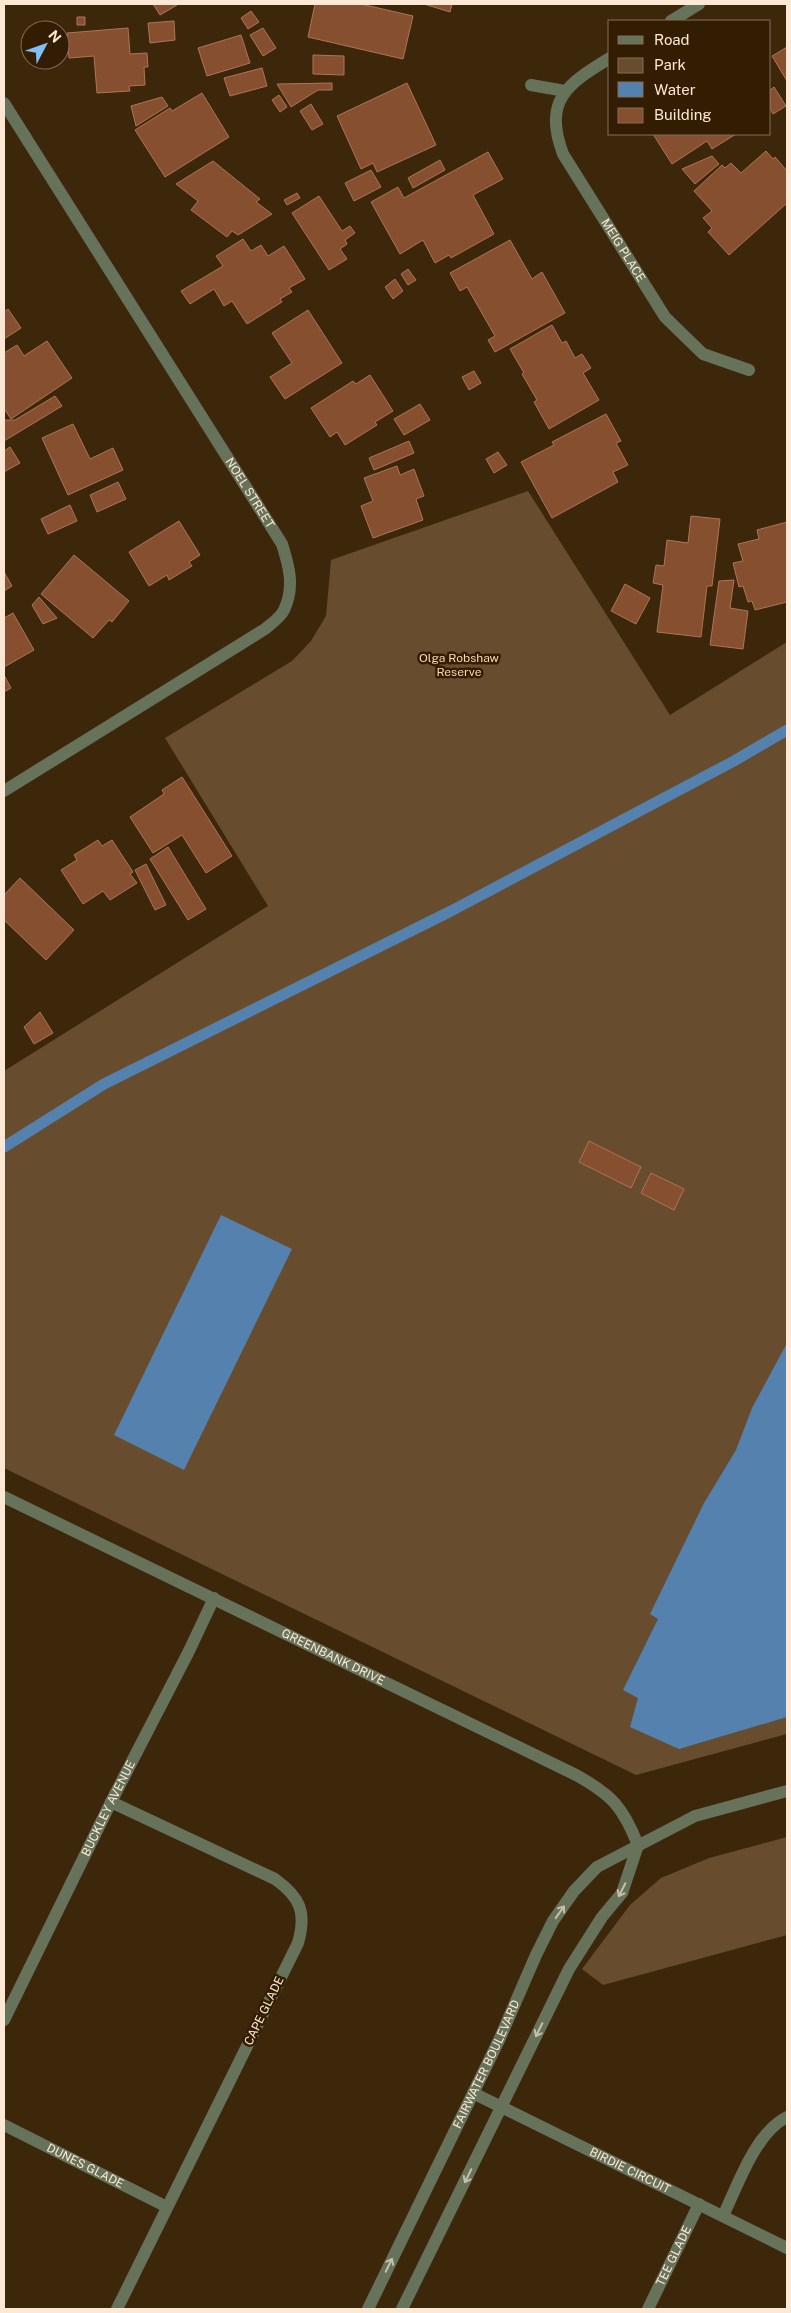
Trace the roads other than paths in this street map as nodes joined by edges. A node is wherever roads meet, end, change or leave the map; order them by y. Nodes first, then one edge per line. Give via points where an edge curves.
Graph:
1 (699, 4) edge
2 (673, 20) edge
3 (608, 59) edge
4 (531, 85) dead end
5 (565, 91) junction
6 (4, 103) edge
7 (749, 370) dead end
8 (4, 791) edge
9 (4, 1497) edge
10 (214, 1598) junction
11 (787, 1791) edge
12 (111, 1802) junction
13 (638, 1845) junction
14 (4, 2020) edge
15 (473, 2093) junction
16 (502, 2107) junction
17 (787, 2117) edge
18 (4, 2125) edge
19 (698, 2204) junction
20 (167, 2206) junction
21 (723, 2216) junction
22 (787, 2248) edge
23 (117, 2309) edge
24 (368, 2309) edge
25 (402, 2309) edge
26 (648, 2309) edge

1 - 2 street
3 - 5 street, MEIG PLACE via 580,76
4 - 5 street
5 - 7 street, MEIG PLACE via 556,110 555,133 563,154 665,317 703,354
6 - 8 street, NOEL STREET via 282,544 290,567 290,589 284,611 265,629
9 - 10 street, GREENBANK DRIVE
10 - 12 street, BUCKLEY AVENUE
10 - 13 street, GREENBANK DRIVE via 586,1780 614,1800 627,1817
11 - 13 street, FAIRWATER BOULEVARD via 695,1816
12 - 14 street, BUCKLEY AVENUE
12 - 20 street, CAPE GLADE via 275,1879 292,1891 300,1906 303,1926 298,1943
15 -> 13 street, FAIRWATER BOULEVARD via 553,1921 596,1867
13 -> 16 street via 622,1893 602,1917 569,1969
15 - 16 street, BIRDIE CIRCUIT
24 -> 15 street, FAIRWATER BOULEVARD
16 - 19 street, BIRDIE CIRCUIT
16 -> 25 street
17 - 21 street via 760,2141
18 - 20 street, DUNES GLADE
19 - 21 street, BIRDIE CIRCUIT
19 - 26 street, TEE GLADE
20 - 23 street, CAPE GLADE
21 - 22 street, BIRDIE CIRCUIT

